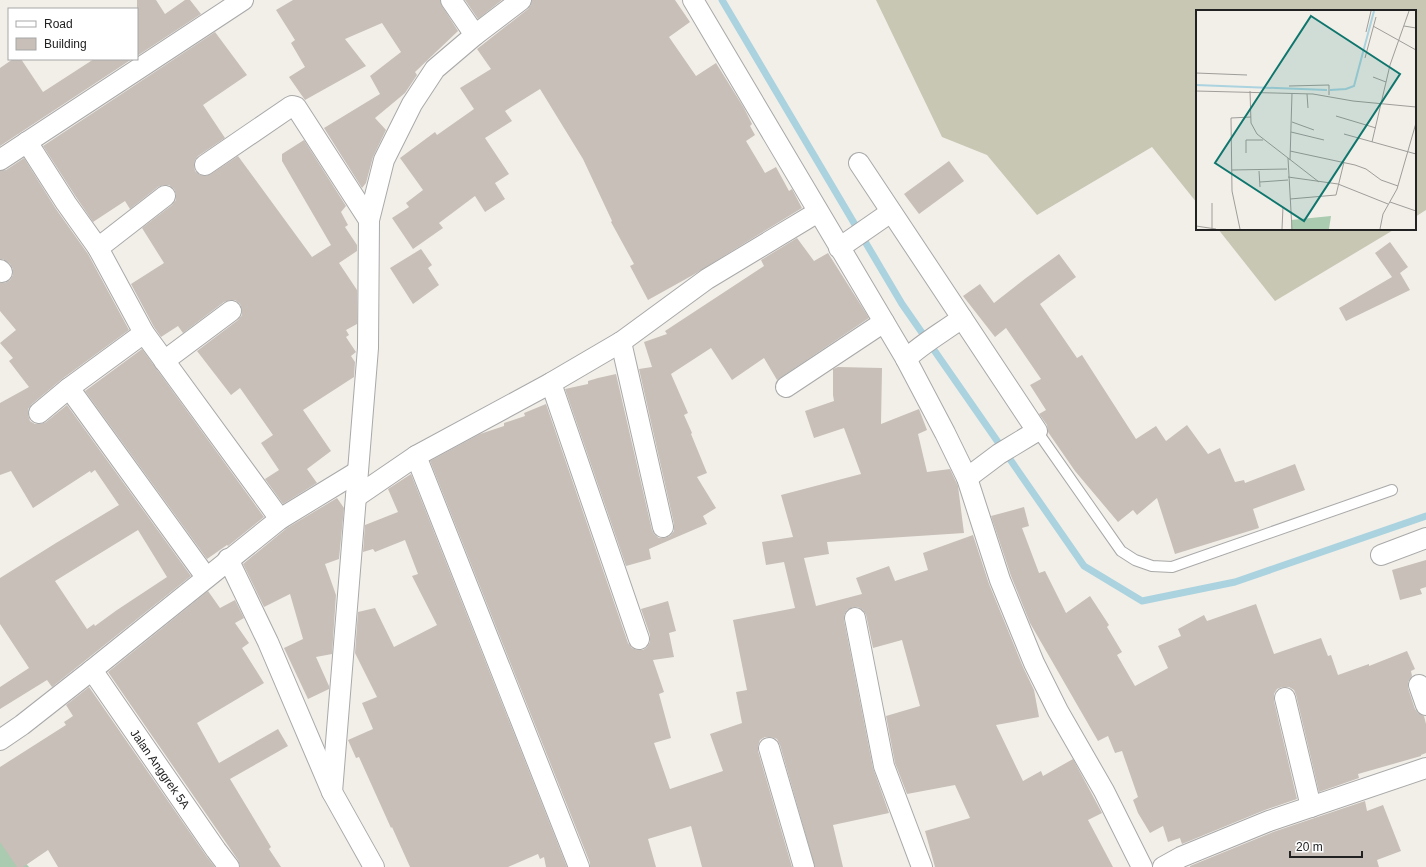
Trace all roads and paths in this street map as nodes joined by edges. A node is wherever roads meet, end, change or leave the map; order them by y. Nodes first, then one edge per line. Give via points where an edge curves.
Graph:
1 (243, 0) edge
2 (451, 0) edge
3 (521, 0) edge
4 (693, 0) edge
5 (475, 35) junction
6 (27, 142) junction
7 (0, 160) edge
8 (859, 164) dead end
9 (205, 165) dead end
10 (165, 196) dead end
11 (818, 212) junction
12 (884, 217) junction
13 (369, 220) junction
14 (847, 242) junction
15 (98, 248) junction
16 (231, 311) dead end
17 (962, 318) junction
18 (884, 322) junction
19 (144, 333) junction
20 (621, 342) junction
21 (906, 359) junction
22 (164, 361) junction
23 (551, 383) junction
24 (786, 387) dead end
25 (68, 388) junction
26 (39, 413) dead end
27 (1037, 431) junction
28 (416, 456) junction
29 (357, 472) junction
30 (967, 478) junction
31 (1392, 490) dead end
32 (356, 497) junction
33 (280, 519) junction
34 (663, 527) dead end
35 (1426, 538) edge
36 (1381, 555) dead end
37 (228, 559) junction
38 (206, 577) junction
39 (855, 618) dead end
40 (640, 639) dead end
41 (92, 670) junction
42 (1419, 685) dead end
43 (1285, 698) dead end
44 (1426, 705) edge
45 (0, 740) edge
46 (769, 748) dead end
47 (1426, 768) edge
48 (332, 792) junction
49 (1311, 807) junction
50 (229, 867) edge
51 (374, 867) edge
52 (579, 867) edge
53 (804, 867) edge
54 (922, 867) edge
55 (1142, 867) edge
56 (1163, 867) edge

1 - 6 street
2 - 5 street
3 - 5 street
4 - 11 street
5 - 13 street via 435,69 412,104 384,160
6 - 7 street
6 - 15 street
8 - 12 street
9 - 13 street via 290,107 296,107
10 - 15 street
11 - 14 street
11 - 20 street via 707,279
12 - 14 street
12 - 17 street
13 - 29 street via 368,348
14 - 18 street
15 - 19 street
16 - 22 street
17 - 21 street
17 - 27 street
18 - 21 street
18 - 24 street
19 - 22 street
19 - 25 street
20 - 23 street
20 - 34 street
21 - 30 street
22 - 33 street
23 - 28 street
23 - 40 street
25 - 26 street
25 - 38 street
27 - 30 street via 999,454
27 - 31 lane via 1121,551 1135,560 1152,566 1172,567
28 - 32 street
28 - 52 street
29 - 32 street
29 - 33 street
30 - 55 street via 1000,580 1034,663
32 - 48 street
33 - 37 street
35 - 36 street
37 - 38 street
37 - 48 street via 268,642
38 - 41 street
39 - 54 street via 884,766
41 - 45 street
41 - 50 street, Jalan Anggrek 5A
42 - 44 street
43 - 49 street
46 - 53 street
47 - 49 street
48 - 51 street
49 - 56 street via 1262,824 1181,857

